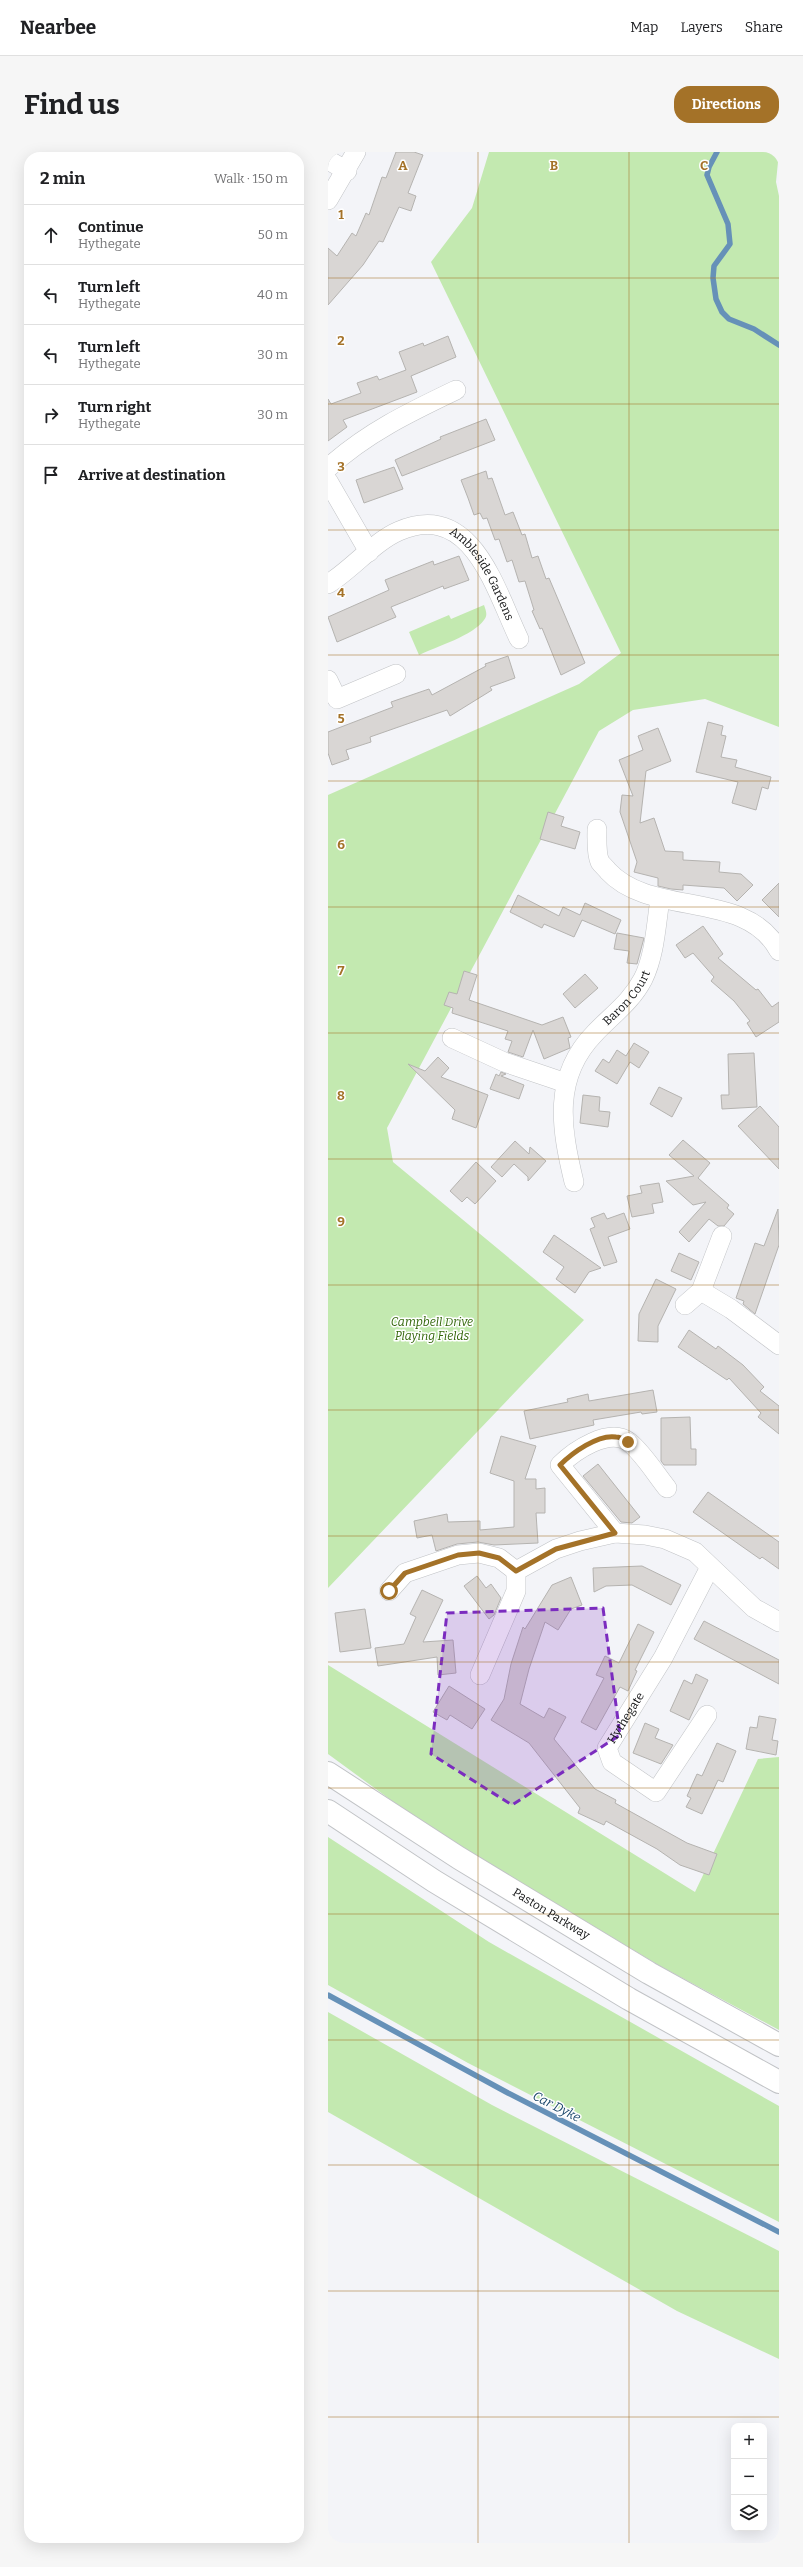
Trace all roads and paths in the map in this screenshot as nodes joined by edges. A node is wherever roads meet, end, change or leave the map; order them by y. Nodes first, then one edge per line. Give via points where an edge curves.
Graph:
1 (356, 152) edge
2 (328, 160) edge
3 (347, 172) junction
4 (328, 200) edge
5 (456, 390) dead end
6 (328, 468) edge
7 (328, 481) edge
8 (369, 552) junction
9 (328, 584) edge
10 (519, 639) dead end
11 (396, 674) dead end
12 (328, 680) edge
13 (596, 829) dead end
14 (660, 899) junction
15 (777, 941) edge
16 (452, 1038) dead end
17 (566, 1083) junction
18 (574, 1182) dead end
19 (722, 1236) dead end
20 (701, 1291) junction
21 (685, 1306) dead end
22 (779, 1345) edge
23 (667, 1488) dead end
24 (615, 1533) junction
25 (710, 1567) junction
26 (516, 1571) junction
27 (389, 1591) dead end
28 (779, 1622) edge
29 (480, 1675) dead end
30 (707, 1715) dead end
31 (328, 1773) edge
32 (328, 1811) edge
33 (779, 2045) edge
34 (779, 2082) edge

1 - 3 street
2 - 3 street
3 - 4 street
5 - 6 street via 392,421 351,447
7 - 8 street
8 - 9 street, Ambleside Gardens
8 - 10 street, Ambleside Gardens via 398,531 423,523 449,527 468,541 481,560
11 - 12 street via 337,699
13 - 14 street via 600,862 619,882
14 - 15 street via 702,905 743,918
14 - 17 street, Baron Court via 650,960 644,978 622,1008 580,1050
16 - 17 street via 504,1062
17 - 18 street, Baron Court via 562,1112
19 - 20 street
20 - 21 street
20 - 22 street via 731,1309
23 - 24 street via 628,1442 616,1436 589,1444 572,1453 560,1465
24 - 25 street via 665,1539 695,1552
24 - 26 street via 556,1549
25 - 28 street via 754,1608
25 - 30 street, Hythegate via 663,1658 607,1748 612,1762 656,1792
26 - 27 street via 499,1558 479,1553 458,1555 405,1573
26 - 29 street via 516,1591
31 - 33 highway, Paston Parkway via 459,1858 649,1974
32 - 34 highway via 434,1881 616,1991

